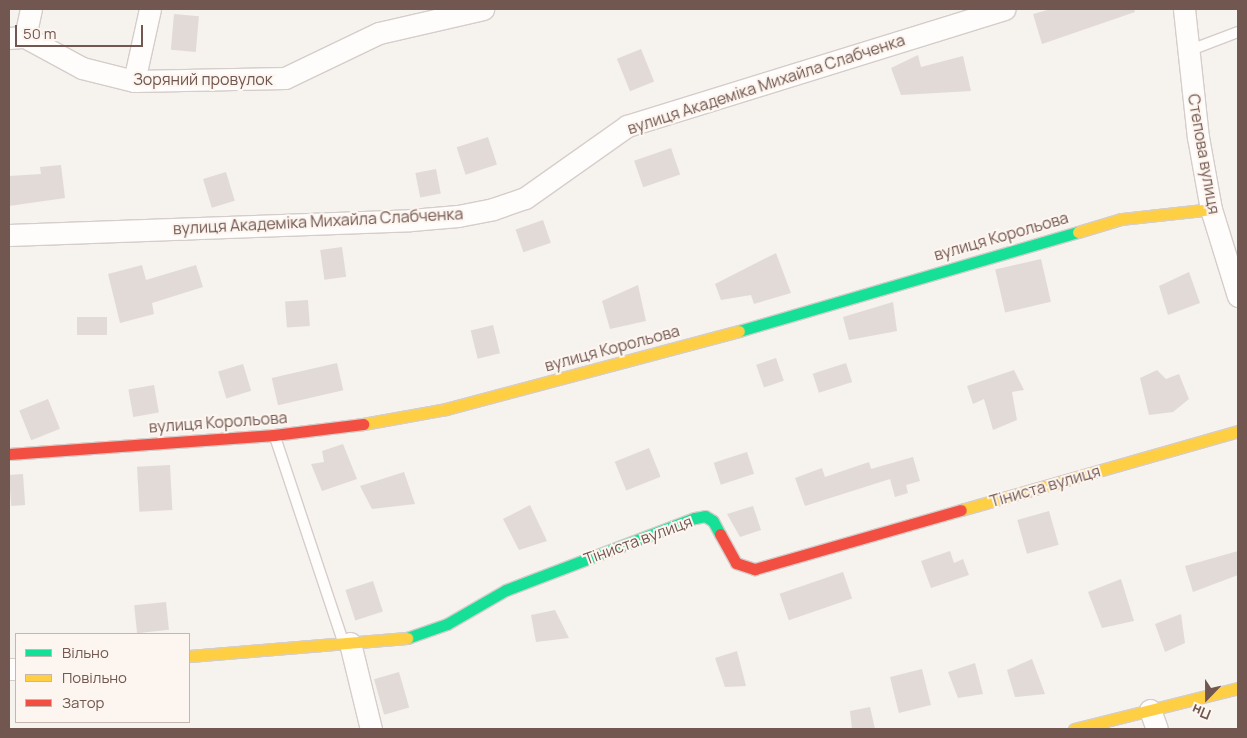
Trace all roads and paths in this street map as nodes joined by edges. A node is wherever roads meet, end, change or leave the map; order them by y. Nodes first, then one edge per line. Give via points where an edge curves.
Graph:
1 (31, 9) edge
2 (150, 9) edge
3 (483, 9) edge
4 (1004, 9) edge
5 (1184, 9) edge
6 (1238, 32) edge
7 (17, 38) edge
8 (1188, 51) junction
9 (134, 81) junction
10 (1211, 209) junction
11 (9, 235) edge
12 (1238, 296) edge
13 (1238, 431) edge
14 (274, 435) junction
15 (9, 454) edge
16 (347, 644) junction
17 (190, 656) edge
18 (1238, 688) edge
19 (1154, 720) edge
20 (371, 729) edge
21 (1074, 729) edge

1 - 7 street
2 - 9 street
3 - 9 street, Зоряний провулок via 379,33 285,78
4 - 11 street, вулиця Академіка Михайла Слабченка via 627,126 524,198 493,209 412,220
5 - 8 street, Степова вулиця
6 - 8 lane
7 - 9 street, Зоряний провулок via 82,68
8 - 10 street, Степова вулиця
10 - 12 street, Степова вулиця
10 - 14 street, вулиця Корольова via 1121,219 714,338 446,410 376,423
13 - 16 street, Тіниста вулиця via 756,568 736,563 713,521 705,516 695,518 506,590 447,624 406,638
14 - 15 street, вулиця Корольова
14 - 16 lane
16 - 17 street, Тіниста вулиця
16 - 20 street
18 - 19 street
19 - 21 street

